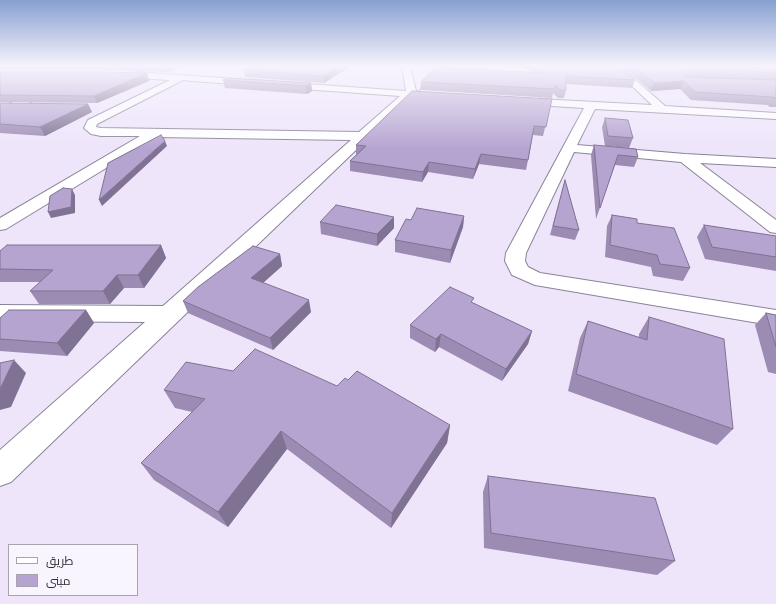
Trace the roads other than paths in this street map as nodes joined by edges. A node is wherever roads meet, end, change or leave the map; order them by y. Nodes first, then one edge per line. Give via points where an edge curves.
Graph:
1 (44, 94) edge
2 (148, 94) edge
3 (408, 94) edge
4 (440, 94) edge
5 (444, 94) edge
6 (646, 94) edge
7 (591, 105) junction
8 (15, 106) junction
9 (45, 106) edge
10 (97, 107) edge
11 (0, 108) edge
12 (120, 108) junction
13 (661, 108) junction
14 (0, 112) edge
15 (776, 113) edge
16 (776, 116) edge
17 (153, 134) junction
18 (363, 136) junction
19 (569, 148) junction
20 (685, 158) junction
21 (776, 163) edge
22 (0, 225) edge
23 (776, 228) edge
24 (0, 313) edge
25 (170, 314) junction
26 (776, 318) edge
27 (0, 471) edge

1 - 8 street
2 - 12 street
3 - 18 street
4 - 7 street
5 - 13 street
6 - 13 street
7 - 13 street
7 - 19 street
8 - 9 street
8 - 11 street
8 - 14 street
10 - 12 street
12 - 17 street via 92,122 90,128 101,132
13 - 15 street
13 - 16 street
17 - 18 street
17 - 22 street
18 - 25 street
19 - 20 street
19 - 26 street via 516,253 515,261 519,271 535,279
20 - 21 street
20 - 23 street
24 - 25 street
25 - 27 street

